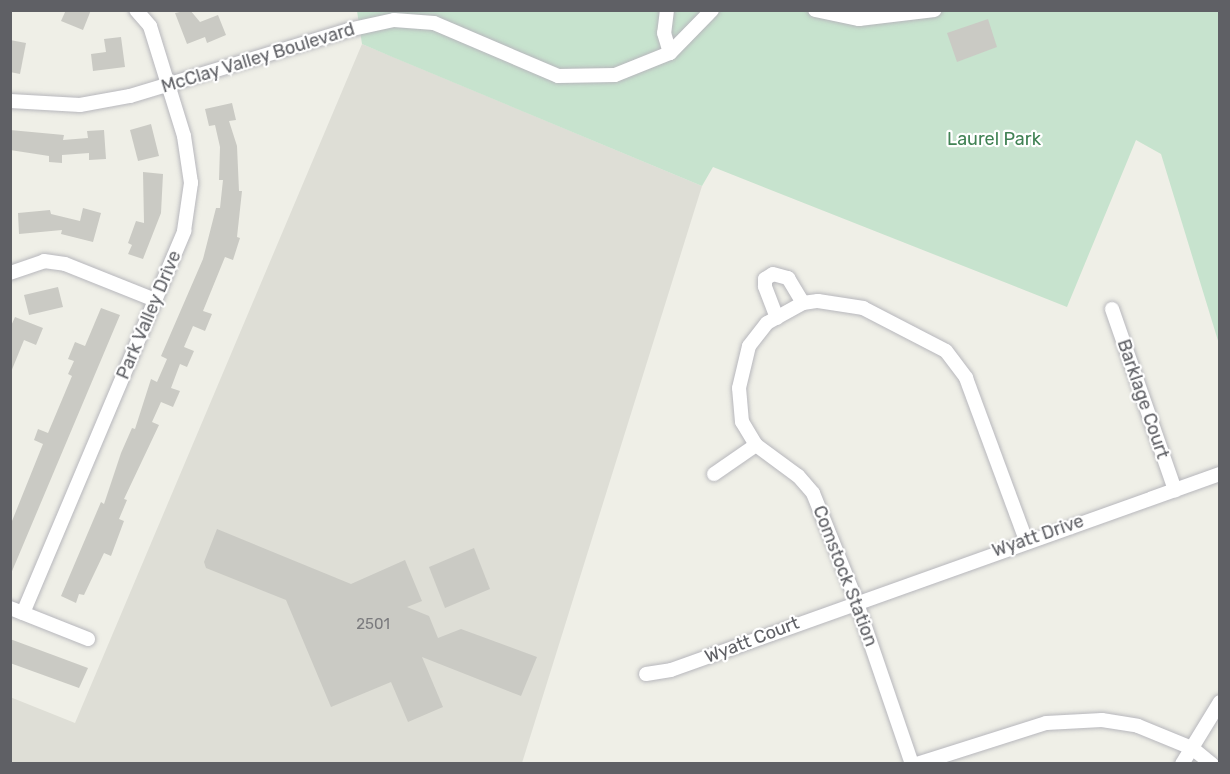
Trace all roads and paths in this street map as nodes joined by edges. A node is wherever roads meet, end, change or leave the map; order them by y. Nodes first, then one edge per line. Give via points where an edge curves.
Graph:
1 (136, 10) edge
2 (667, 10) edge
3 (712, 10) edge
4 (815, 10) edge
5 (934, 10) edge
6 (670, 53) junction
7 (171, 85) junction
8 (10, 100) edge
9 (10, 273) edge
10 (155, 300) junction
11 (803, 303) junction
12 (1112, 309) dead end
13 (777, 318) junction
14 (756, 445) junction
15 (714, 474) dead end
16 (1220, 474) edge
17 (1175, 490) junction
18 (1026, 540) junction
19 (856, 600) junction
20 (17, 610) edge
21 (88, 639) dead end
22 (646, 674) dead end
23 (1220, 702) edge
24 (1192, 748) junction
25 (912, 764) edge
26 (917, 764) edge
27 (1182, 764) edge
28 (1212, 764) edge

1 - 7 street, Park Valley Drive via 150,26
2 - 6 street via 664,33
3 - 6 street
4 - 5 street via 859,19
6 - 7 street, McClay Valley Boulevard via 615,75 558,76 434,23 394,20 348,30
7 - 8 street, McClay Valley Boulevard via 80,105
7 - 10 street, Park Valley Drive via 191,183 184,231
9 - 10 street via 44,261 65,264
10 - 20 street, Park Valley Drive
11 - 13 street, Comstock Station
11 - 13 street via 788,278 773,274 765,279 765,286
11 - 18 street, Comstock Station via 840,303 863,308 946,351 966,378
12 - 17 street, Barklage Court
13 - 14 street, Comstock Station via 767,323 749,346 739,388 742,422
14 - 15 street
14 - 19 street, Comstock Station via 798,476 813,493
16 - 17 street, Wyatt Drive
17 - 18 street, Wyatt Drive
18 - 19 street, Wyatt Drive
19 - 22 street, Wyatt Court via 671,670
19 - 25 street, Comstock Station
20 - 21 street
23 - 24 street
24 - 26 street via 1138,726 1074,720 1046,723
24 - 27 street
24 - 28 street

